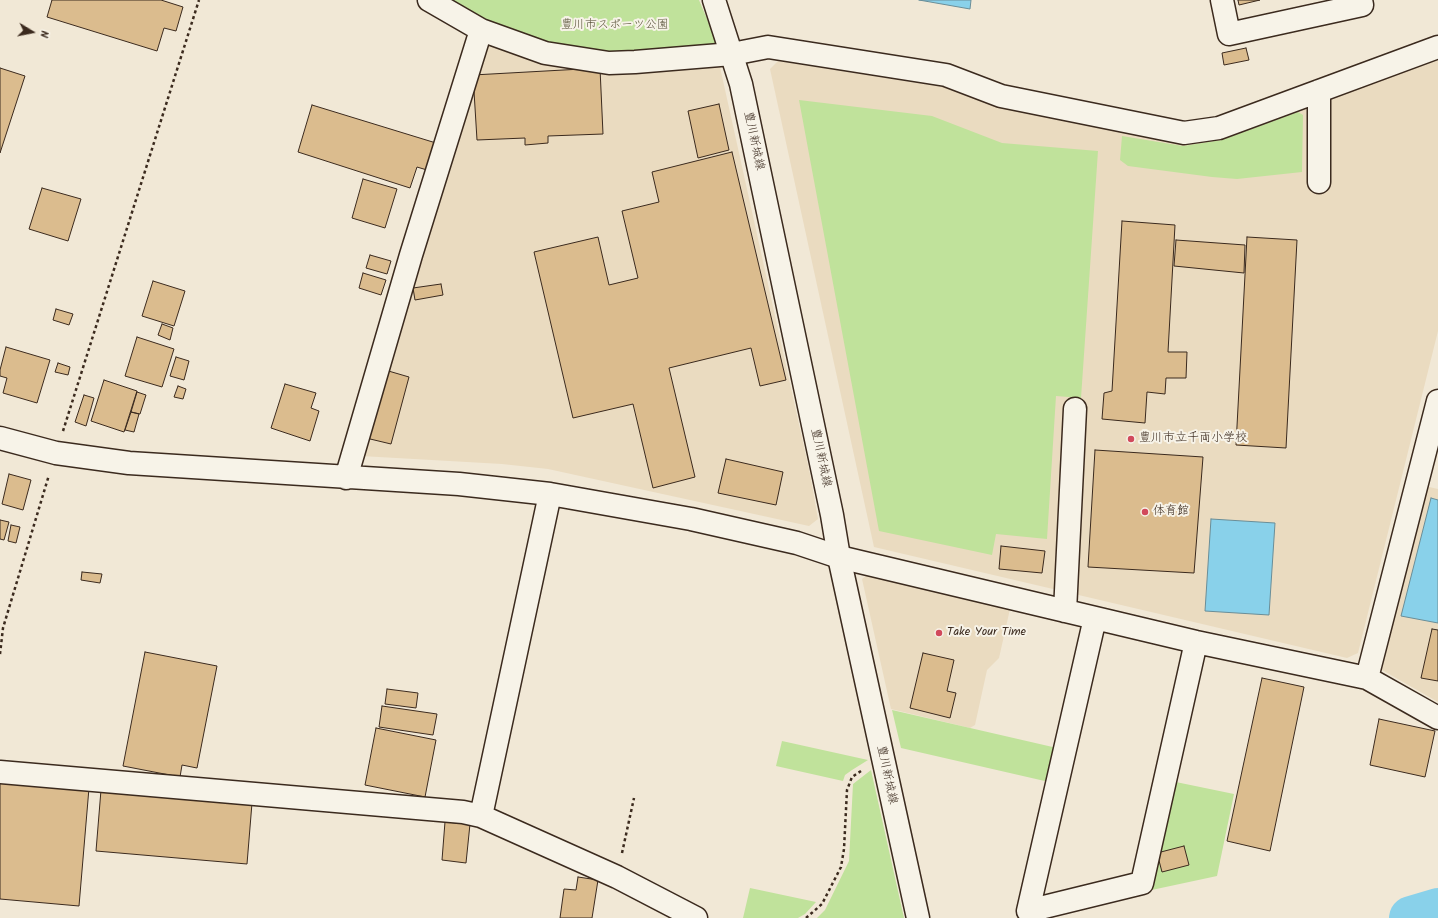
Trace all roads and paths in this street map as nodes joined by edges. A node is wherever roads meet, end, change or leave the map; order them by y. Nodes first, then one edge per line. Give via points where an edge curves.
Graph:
1 (199, 0) edge
2 (429, 0) edge
3 (714, 0) edge
4 (1222, 0) edge
5 (1361, 0) edge
6 (481, 30) junction
7 (1438, 47) edge
8 (732, 54) junction
9 (1319, 91) junction
10 (1319, 182) dead end
11 (1438, 401) edge
12 (1075, 409) dead end
13 (0, 438) edge
14 (56, 453) junction
15 (346, 478) junction
16 (550, 494) junction
17 (839, 557) junction
18 (1065, 611) junction
19 (1095, 618) junction
20 (2, 628) edge
21 (1196, 642) junction
22 (0, 654) edge
23 (1367, 678) junction
24 (1438, 718) edge
25 (865, 768) dead end
26 (0, 772) edge
27 (634, 798) dead end
28 (480, 816) junction
29 (617, 877) junction
30 (696, 918) edge
31 (806, 918) edge
32 (918, 918) edge

1 - 14 path
2 - 6 street
3 - 8 street, 豊川新城線
4 - 5 street via 1229,34 1362,6
6 - 8 street via 545,53 609,63
6 - 15 street via 411,255
7 - 9 street
8 - 9 street via 768,47 946,75 1001,96 1184,133 1219,128
8 - 17 street, 豊川新城線 via 742,91
9 - 10 street
11 - 23 street
12 - 18 street
13 - 14 street
14 - 15 street via 129,463
14 - 20 path
15 - 16 street via 459,484
16 - 17 street via 691,519 797,543
16 - 28 street
17 - 18 street
17 - 32 street, 豊川新城線
18 - 19 street
19 - 21 street
19 - 21 street via 1028,910 1142,883
20 - 22 path
21 - 23 street
23 - 24 street
25 - 31 path via 849,782 841,866 822,904
26 - 28 street via 463,812
27 - 29 path
28 - 29 street
29 - 30 street

